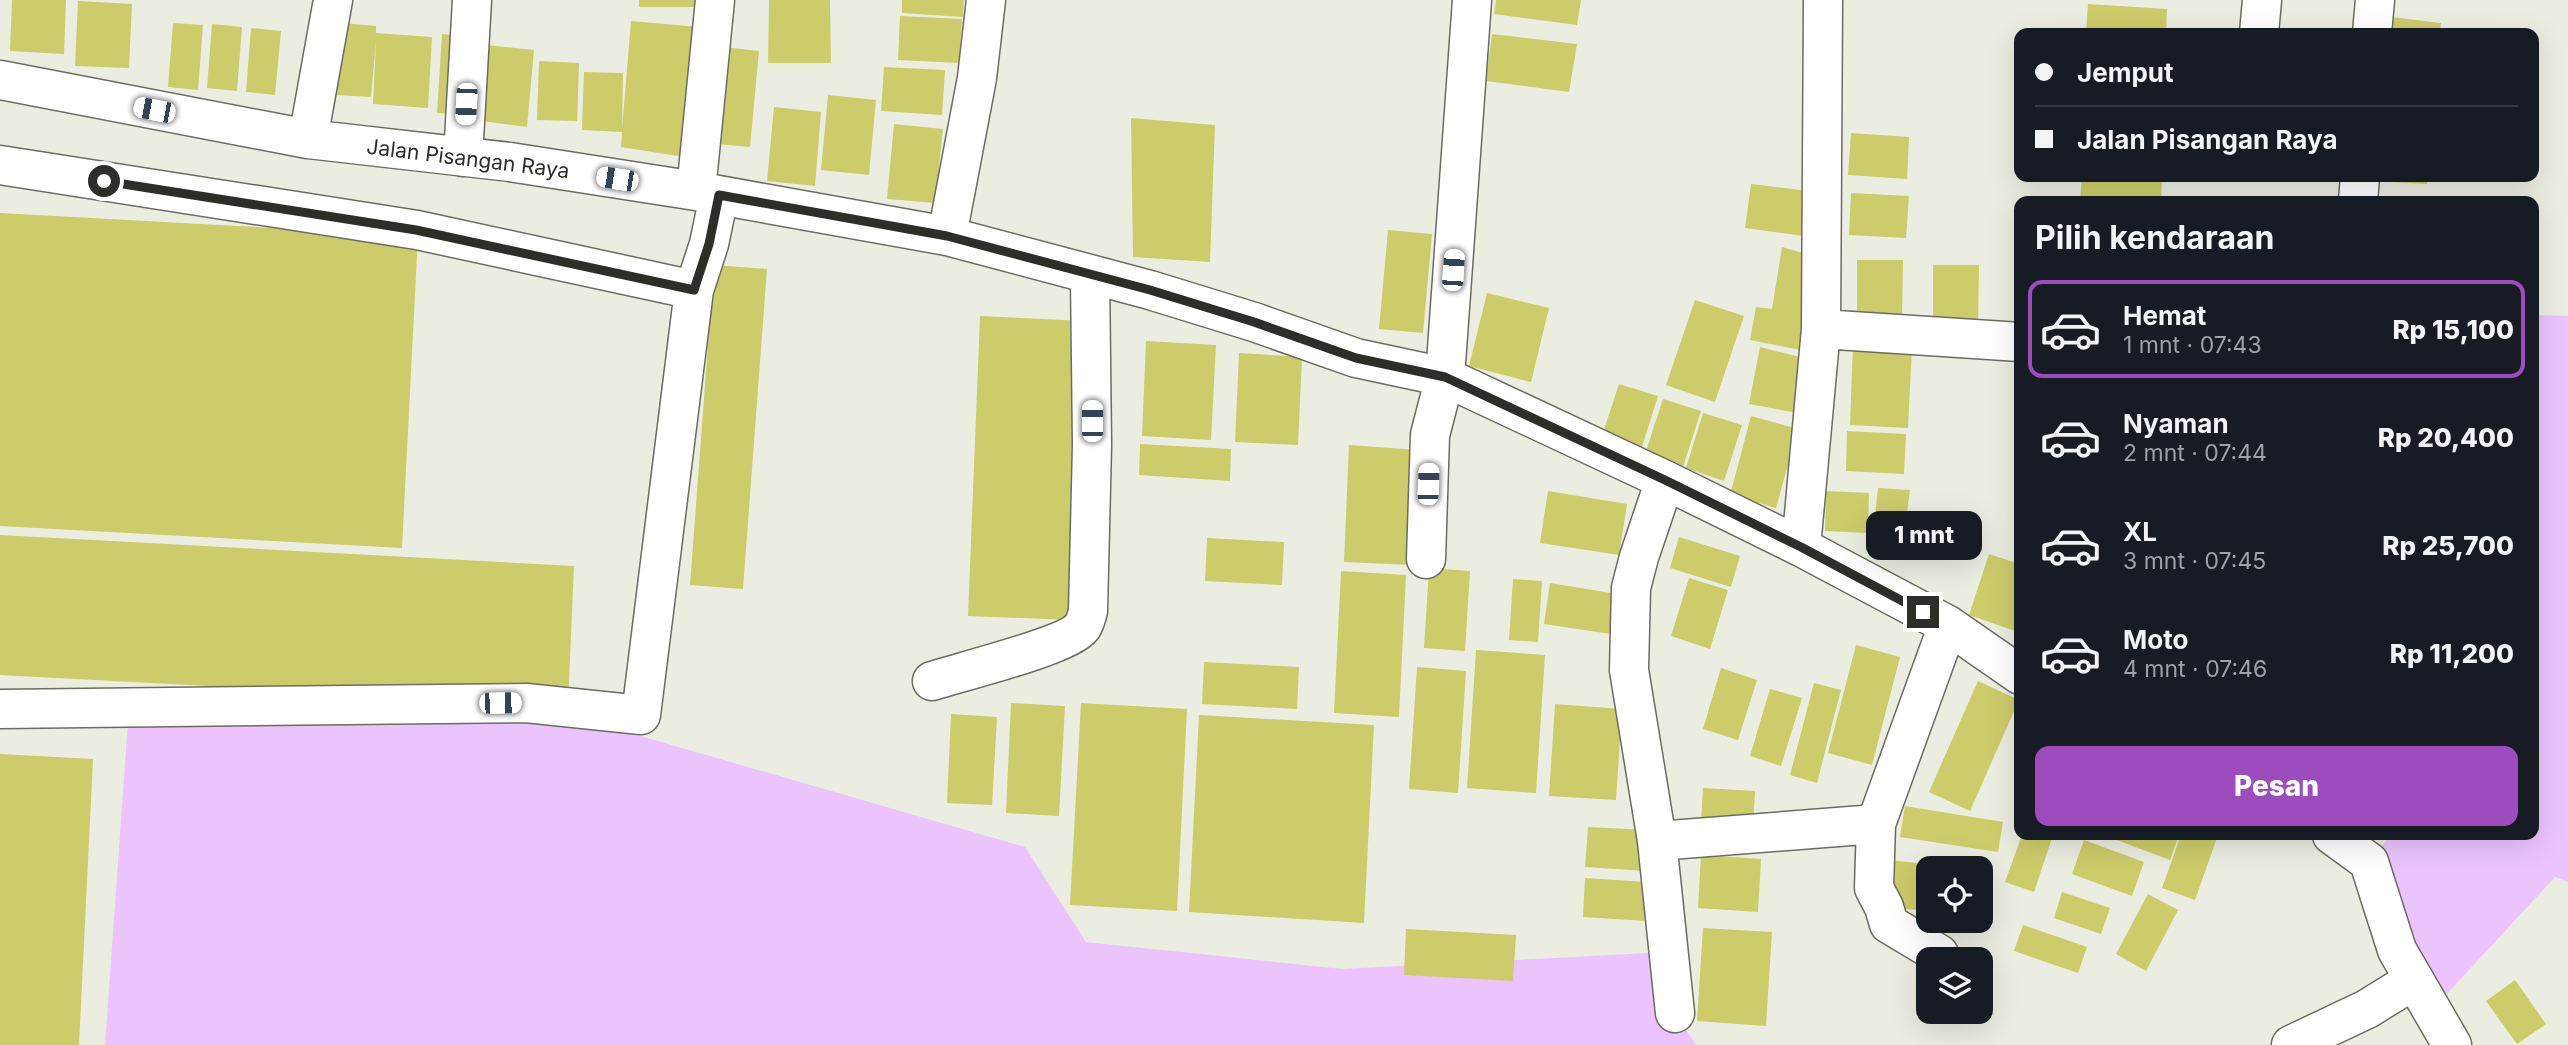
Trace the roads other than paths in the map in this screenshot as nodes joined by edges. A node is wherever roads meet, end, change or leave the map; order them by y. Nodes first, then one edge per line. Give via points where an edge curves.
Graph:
1 (332, 0) edge
2 (471, 0) edge
3 (715, 0) edge
4 (986, 0) edge
5 (1472, 0) edge
6 (1823, 0) edge
7 (2262, 0) edge
8 (2375, 0) edge
9 (2259, 28) edge
10 (2372, 28) edge
11 (0, 80) edge
12 (308, 139) junction
13 (463, 157) junction
14 (0, 165) edge
15 (708, 193) junction
16 (947, 236) junction
17 (1090, 275) junction
18 (694, 290) junction
19 (1821, 329) junction
20 (2014, 342) edge
21 (1445, 377) junction
22 (1665, 480) junction
23 (1801, 547) junction
24 (1426, 559) dead end
25 (1948, 625) junction
26 (2014, 670) edge
27 (932, 681) dead end
28 (0, 709) edge
29 (1876, 824) junction
30 (2340, 840) edge
31 (1657, 841) junction
32 (1927, 947) edge
33 (2414, 980) junction
34 (1675, 1013) dead end
35 (2291, 1045) edge
36 (2452, 1045) edge

1 - 12 street
2 - 13 street
3 - 15 street
4 - 16 street via 977,78
5 - 21 street
6 - 19 street
7 - 9 street
8 - 10 street
11 - 12 street, Jalan Pisangan Raya
12 - 13 street, Jalan Pisangan Raya
13 - 15 street, Jalan Pisangan Raya
14 - 18 street via 416,230
15 - 16 street, Jalan Pisangan Raya
15 - 18 street via 709,244
16 - 17 street, Jalan Pisangan Raya
17 - 21 street, Jalan Pisangan Raya via 1254,322 1356,358
17 - 27 street via 1092,445 1088,611 1083,626 1059,640
18 - 28 street via 641,715 526,703
19 - 20 street
19 - 23 street
21 - 22 street, Jalan Pisangan Raya
21 - 24 street via 1430,435
22 - 23 street, Jalan Pisangan Raya
22 - 31 street via 1631,588 1629,629 1629,670
23 - 25 street, Jalan Pisangan Raya
25 - 26 street, Jalan Pisangan Raya
25 - 29 street
29 - 31 street
29 - 32 street via 1874,888 1889,924
30 - 33 street via 2369,862 2397,950
31 - 34 street
33 - 35 street via 2367,1009
33 - 36 street

